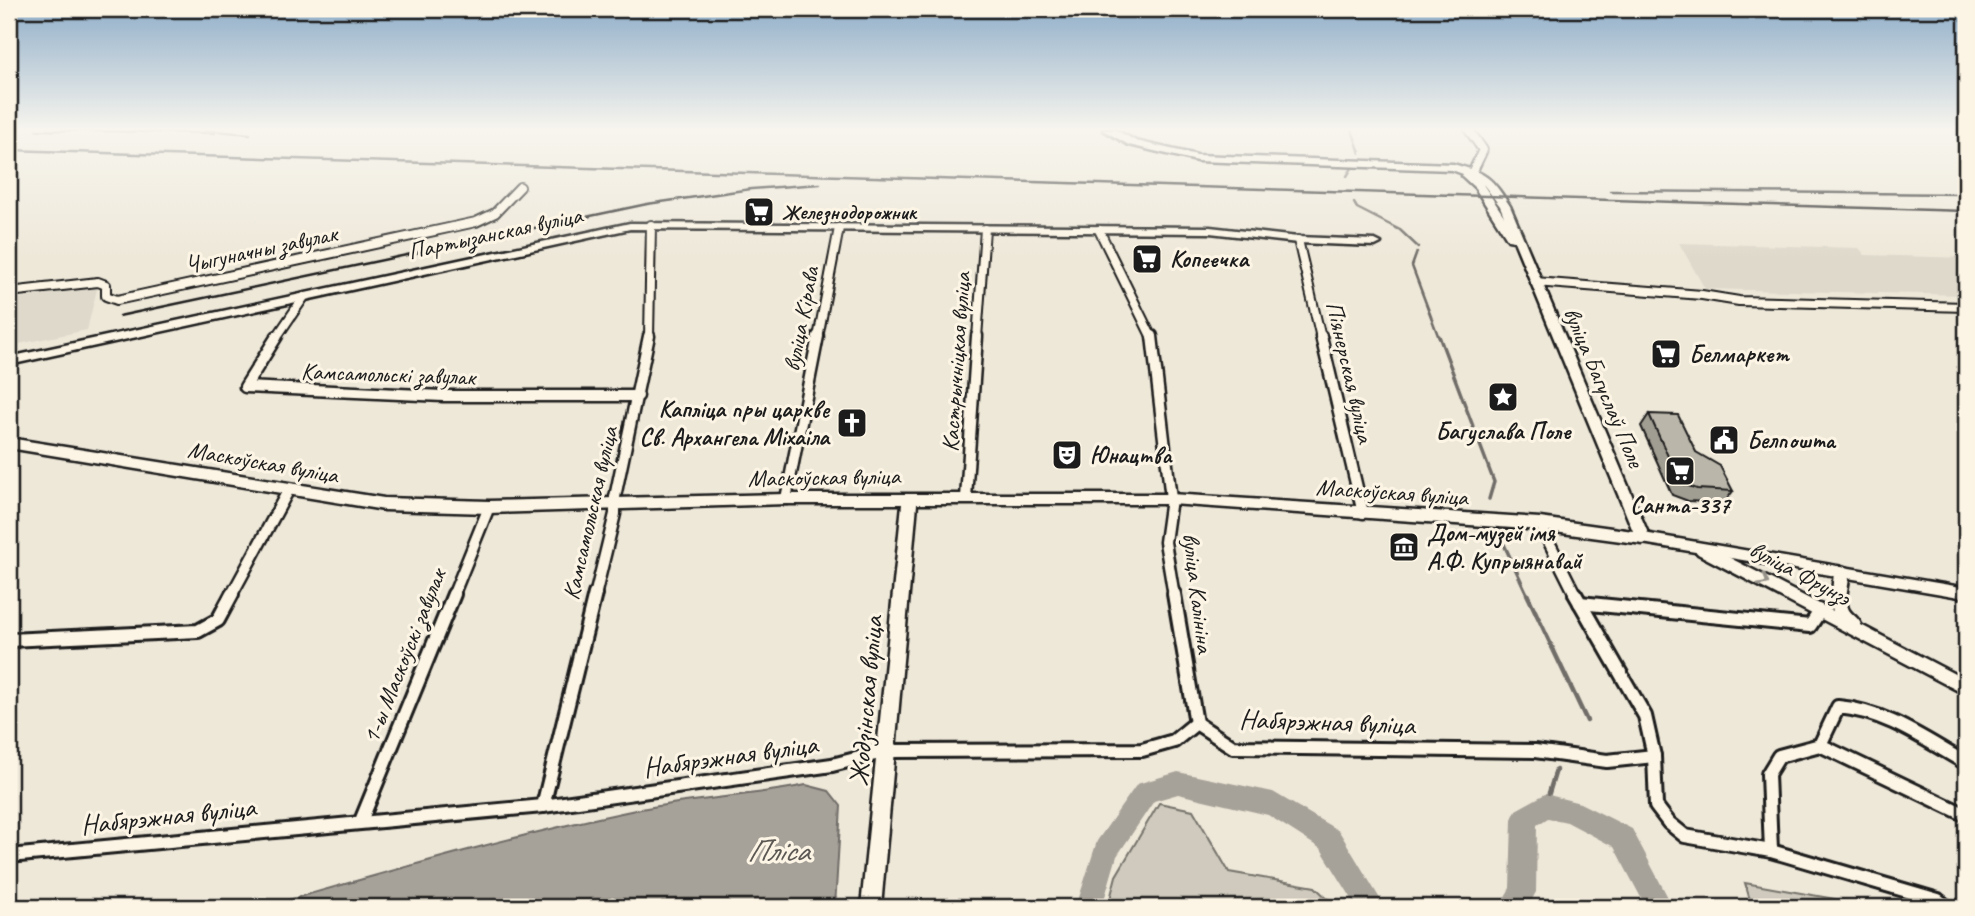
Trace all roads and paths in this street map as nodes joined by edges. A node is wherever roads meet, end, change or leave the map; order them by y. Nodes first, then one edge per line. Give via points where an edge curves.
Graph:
1 (1456, 173) edge
2 (1472, 173) edge
3 (520, 187) dead end
4 (651, 225) junction
5 (839, 228) junction
6 (985, 229) junction
7 (1099, 230) junction
8 (1298, 240) junction
9 (1375, 243) dead end
10 (1524, 254) junction
11 (1535, 282) junction
12 (9, 292) edge
13 (304, 297) junction
14 (1966, 307) edge
15 (9, 361) edge
16 (638, 396) junction
17 (9, 443) edge
18 (288, 491) junction
19 (966, 498) junction
20 (786, 499) junction
21 (910, 499) junction
22 (1171, 499) junction
23 (614, 505) junction
24 (489, 507) junction
25 (1363, 513) junction
26 (1540, 524) junction
27 (1643, 538) junction
28 (1703, 550) junction
29 (1842, 572) junction
30 (1966, 593) edge
31 (1580, 603) junction
32 (1820, 611) junction
33 (9, 640) edge
34 (1874, 640) junction
35 (1966, 688) edge
36 (1196, 723) junction
37 (1820, 745) junction
38 (887, 751) junction
39 (1654, 756) junction
40 (1966, 764) edge
41 (543, 806) junction
42 (1966, 815) edge
43 (360, 821) junction
44 (1771, 851) junction
45 (9, 856) edge
46 (871, 907) edge
47 (1947, 907) edge

1 - 10 main road, вуліца Багуслаў Поле via 1475,182
2 - 10 main road, вуліца Багуслаў Поле via 1493,188
3 - 12 street, Чыгуначны завулак via 495,213 476,222 141,295 110,299 106,285 97,282
4 - 5 main road, Партызанская вуліца
4 - 13 main road, Партызанская вуліца via 592,233
4 - 16 street, Камсамольская вуліца via 649,342
5 - 6 main road, Партызанская вуліца
5 - 20 street, вуліца Кірава
6 - 7 main road, Партызанская вуліца
6 - 19 street, Кастрычніцкая вуліца
7 - 8 main road, Партызанская вуліца via 1210,230
7 - 22 street, вуліца Калініна via 1152,337
8 - 9 main road, Партызанская вуліца
8 - 25 street, Піянерская вуліца
10 - 11 main road, вуліца Багуслаў Поле
11 - 14 street via 1738,301
11 - 27 main road, вуліца Багуслаў Поле
13 - 15 main road, Партызанская вуліца
13 - 16 street, Камсамольскі завулак via 245,387 443,396
16 - 23 street, Камсамольская вуліца
17 - 18 main road, Маскоўская вуліца
18 - 24 main road, Маскоўская вуліца via 384,504
18 - 33 street via 218,620 209,627
19 - 21 main road, Маскоўская вуліца
19 - 22 main road, Маскоўская вуліца
20 - 21 main road, Маскоўская вуліца
20 - 23 main road, Маскоўская вуліца
21 - 38 main road, Жодзінская вуліца
22 - 25 main road, Маскоўская вуліца
22 - 36 street, вуліца Калініна via 1165,542
23 - 24 main road, Маскоўская вуліца
23 - 41 street, Камсамольская вуліца
24 - 43 street, 1-ы Маскоўскі завулак
25 - 26 main road, Маскоўская вуліца
26 - 27 main road, Маскоўская вуліца
26 - 31 street
27 - 28 street
28 - 29 street
28 -> 32 main road, вуліца Фрунзэ
29 - 30 street
29 - 34 main road, вуліца Фрунзэ via 1838,595 1842,611
31 - 32 street via 1810,626
31 - 39 street via 1645,716
32 - 34 main road, вуліца Фрунзэ
34 - 35 main road, вуліца Фрунзэ
36 - 38 street, Набярэжная вуліца via 1174,741 1142,750
36 - 39 street, Набярэжная вуліца via 1233,747 1535,751 1607,761
37 - 40 street via 1838,707 1852,706 1880,716
37 - 42 street
37 - 44 street via 1779,756 1768,774
38 - 41 street, Набярэжная вуліца via 832,765
38 - 46 main road, Жодзінская вуліца
39 - 44 street via 1656,806 1669,824 1685,836
41 - 43 street, Набярэжная вуліца
43 - 45 street, Набярэжная вуліца
44 - 47 street via 1938,900

